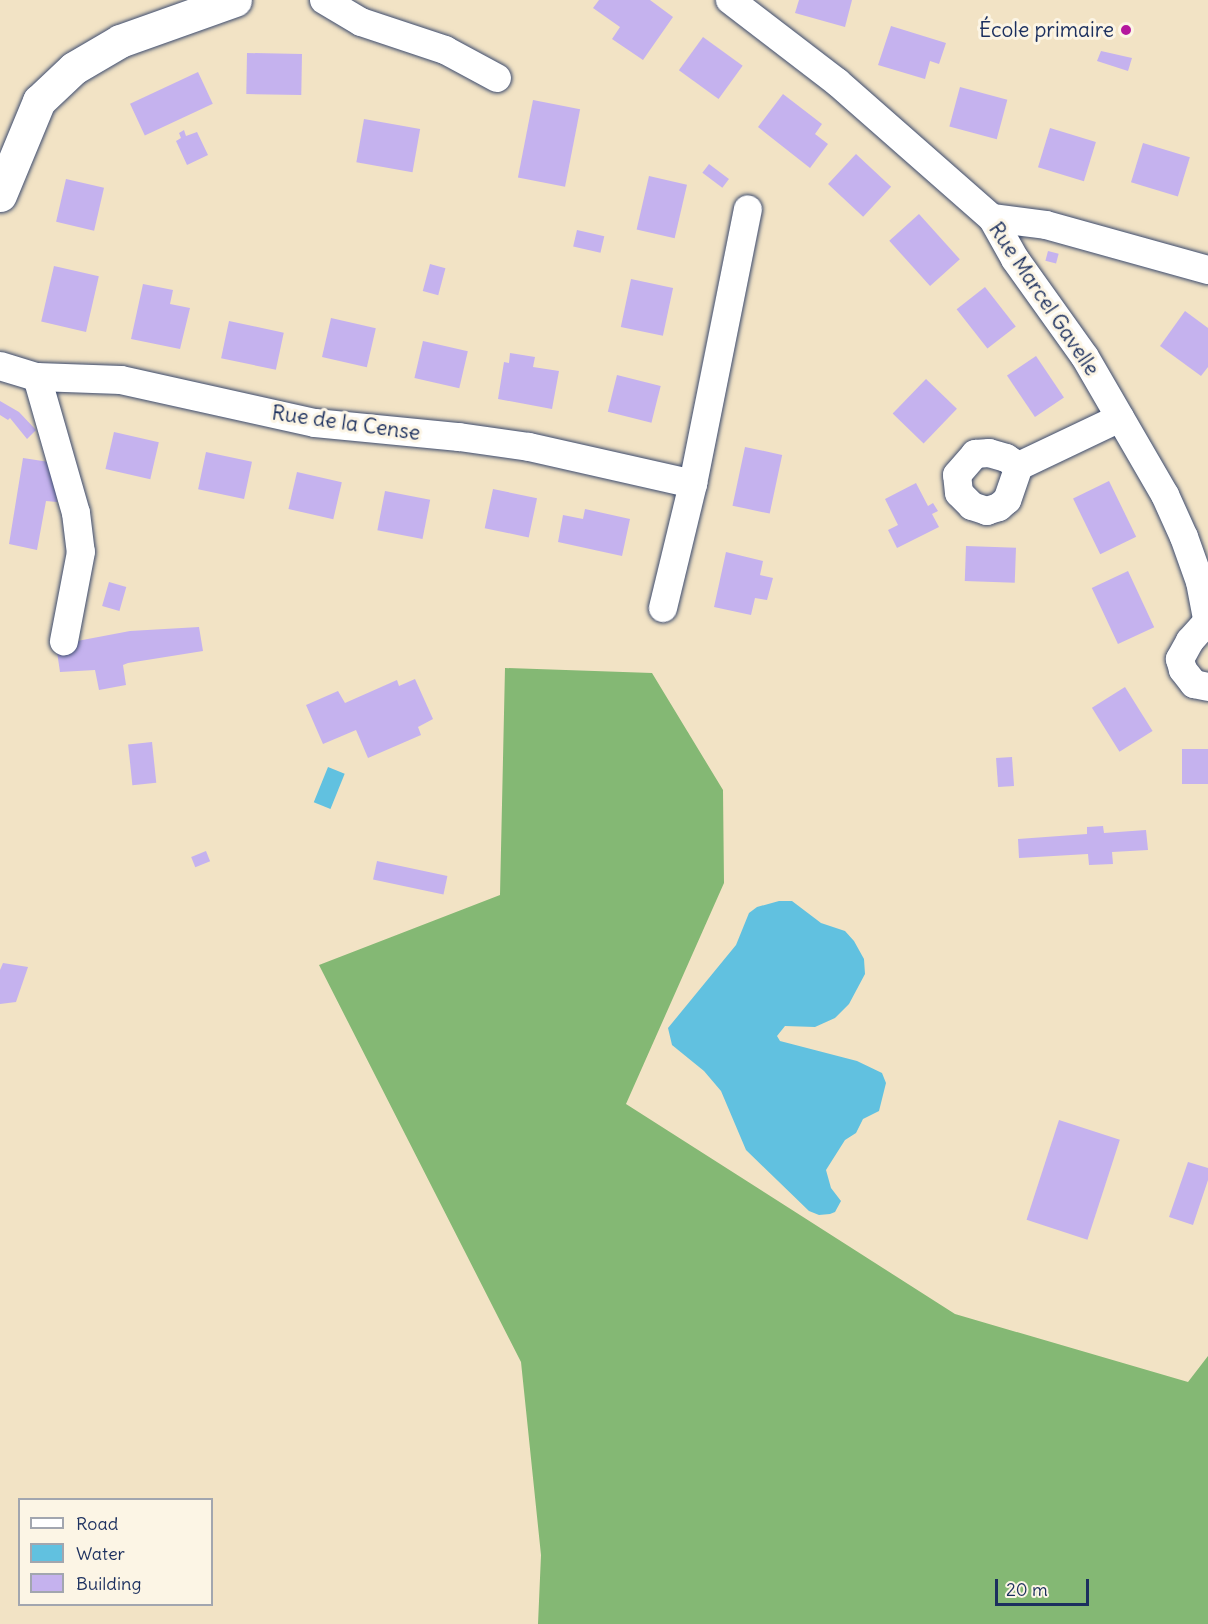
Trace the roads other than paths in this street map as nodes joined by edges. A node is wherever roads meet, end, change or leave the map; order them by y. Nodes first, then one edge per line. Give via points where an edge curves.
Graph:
1 (235, 0) edge
2 (324, 0) edge
3 (730, 0) edge
4 (497, 78) dead end
5 (0, 195) edge
6 (748, 209) dead end
7 (992, 218) junction
8 (1208, 270) edge
9 (0, 366) edge
10 (38, 377) junction
11 (1120, 418) junction
12 (1019, 466) dead end
13 (693, 484) junction
14 (663, 608) dead end
15 (1207, 623) edge
16 (64, 641) dead end
17 (1208, 687) edge

1 - 5 street via 120,41 74,68 39,101
2 - 4 street via 361,22 445,50
3 - 7 street, Rue Marcel Gavelle via 837,82
6 - 13 street
7 - 8 street via 1046,225
7 - 11 street, Rue Marcel Gavelle via 1015,259 1085,357
9 - 10 street, Rue de la Cense
10 - 13 street, Rue de la Cense via 121,380 315,423 529,447
10 - 16 street via 76,513 81,552
11 - 12 street
11 - 15 street, Rue Marcel Gavelle via 1165,495 1184,537 1200,582
13 - 14 street
15 - 17 street, Rue Marcel Gavelle via 1180,659 1194,684

